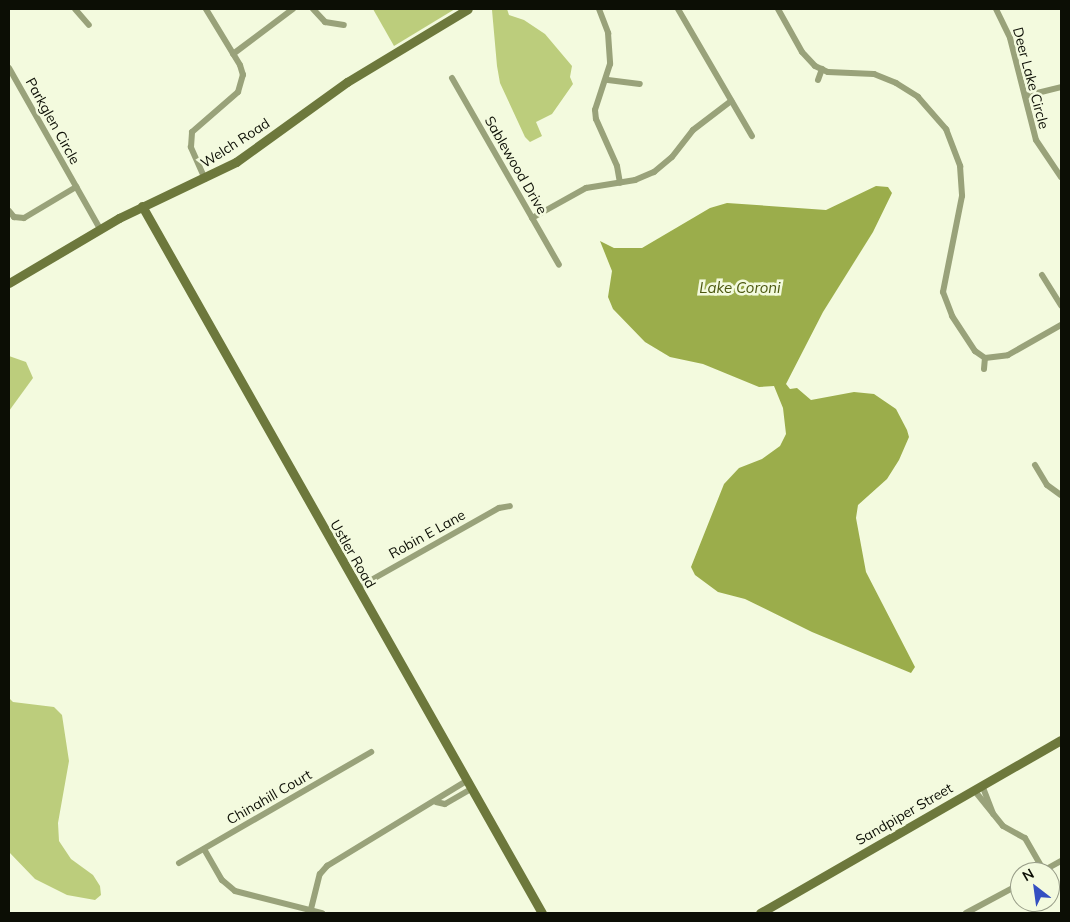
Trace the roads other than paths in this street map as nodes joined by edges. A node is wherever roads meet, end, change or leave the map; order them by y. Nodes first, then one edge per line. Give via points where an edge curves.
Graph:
1 (76, 9) edge
2 (206, 9) edge
3 (293, 9) edge
4 (314, 9) edge
5 (468, 9) edge
6 (599, 9) edge
7 (678, 9) edge
8 (778, 9) edge
9 (996, 9) edge
10 (89, 25) dead end
11 (344, 25) dead end
12 (234, 54) junction
13 (9, 68) edge
14 (822, 69) junction
15 (452, 78) dead end
16 (608, 80) junction
17 (818, 80) dead end
18 (640, 84) dead end
19 (1061, 87) edge
20 (1025, 96) junction
21 (731, 101) junction
22 (752, 136) dead end
23 (1061, 177) edge
24 (205, 179) junction
25 (620, 183) junction
26 (76, 187) junction
27 (142, 206) junction
28 (9, 211) edge
29 (532, 218) junction
30 (100, 230) junction
31 (559, 265) dead end
32 (1042, 275) dead end
33 (9, 283) edge
34 (1061, 306) edge
35 (1061, 325) edge
36 (985, 358) junction
37 (984, 369) dead end
38 (1035, 465) dead end
39 (1061, 495) edge
40 (510, 506) dead end
41 (357, 588) junction
42 (1061, 740) edge
43 (371, 752) dead end
44 (469, 785) junction
45 (978, 788) junction
46 (450, 790) junction
47 (454, 799) junction
48 (436, 802) junction
49 (204, 849) junction
50 (1038, 862) edge
51 (179, 863) dead end
52 (1010, 889) edge
53 (310, 909) junction
54 (322, 913) edge
55 (542, 913) edge
56 (760, 913) edge
57 (966, 913) edge

1 - 10 street
2 - 12 street
3 - 12 street
4 - 11 street via 325,22
5 - 24 street, Welch Road via 347,82 236,162
6 - 16 street via 610,49
7 - 21 street
8 - 14 street via 802,52
9 - 20 street, Deer Lake Circle via 1010,38
12 - 24 street via 243,72 240,89 192,134 191,147
13 - 26 street, Parkglen Circle
14 - 17 street
14 - 36 street via 874,74 896,83 918,97 946,129 960,166 962,196 943,292 952,316 974,351
15 - 29 street, Sablewood Drive
16 - 18 street
16 - 25 street via 595,110 617,166
19 - 20 street
20 - 23 street, Deer Lake Circle via 1036,140
21 - 22 street
21 - 25 street via 693,130 662,166 645,176
24 - 27 street, Welch Road
25 - 29 street via 586,188
26 - 28 street via 24,218 14,217
26 - 30 street, Parkglen Circle
27 - 30 street, Welch Road
27 - 41 street, Ustler Road
29 - 31 street, Sablewood Drive
30 - 33 street, Welch Road
32 - 34 street
35 - 36 street via 1008,355
36 - 37 street
38 - 39 street via 1047,485
40 - 41 street, Robin E Lane via 499,508
41 - 44 street, Ustler Road
42 - 45 street, Sandpiper Street
43 - 49 street, Chinahill Court
44 - 46 street
44 - 47 street
44 - 55 street, Ustler Road
45 - 50 street via 1003,826 1026,838
45 - 56 street, Sandpiper Street
46 - 47 street
46 - 48 street
47 - 48 street via 445,804
48 - 53 street via 327,866 320,874
49 - 51 street, Chinahill Court
49 - 53 street via 222,880 235,891
52 - 57 street
53 - 54 street

